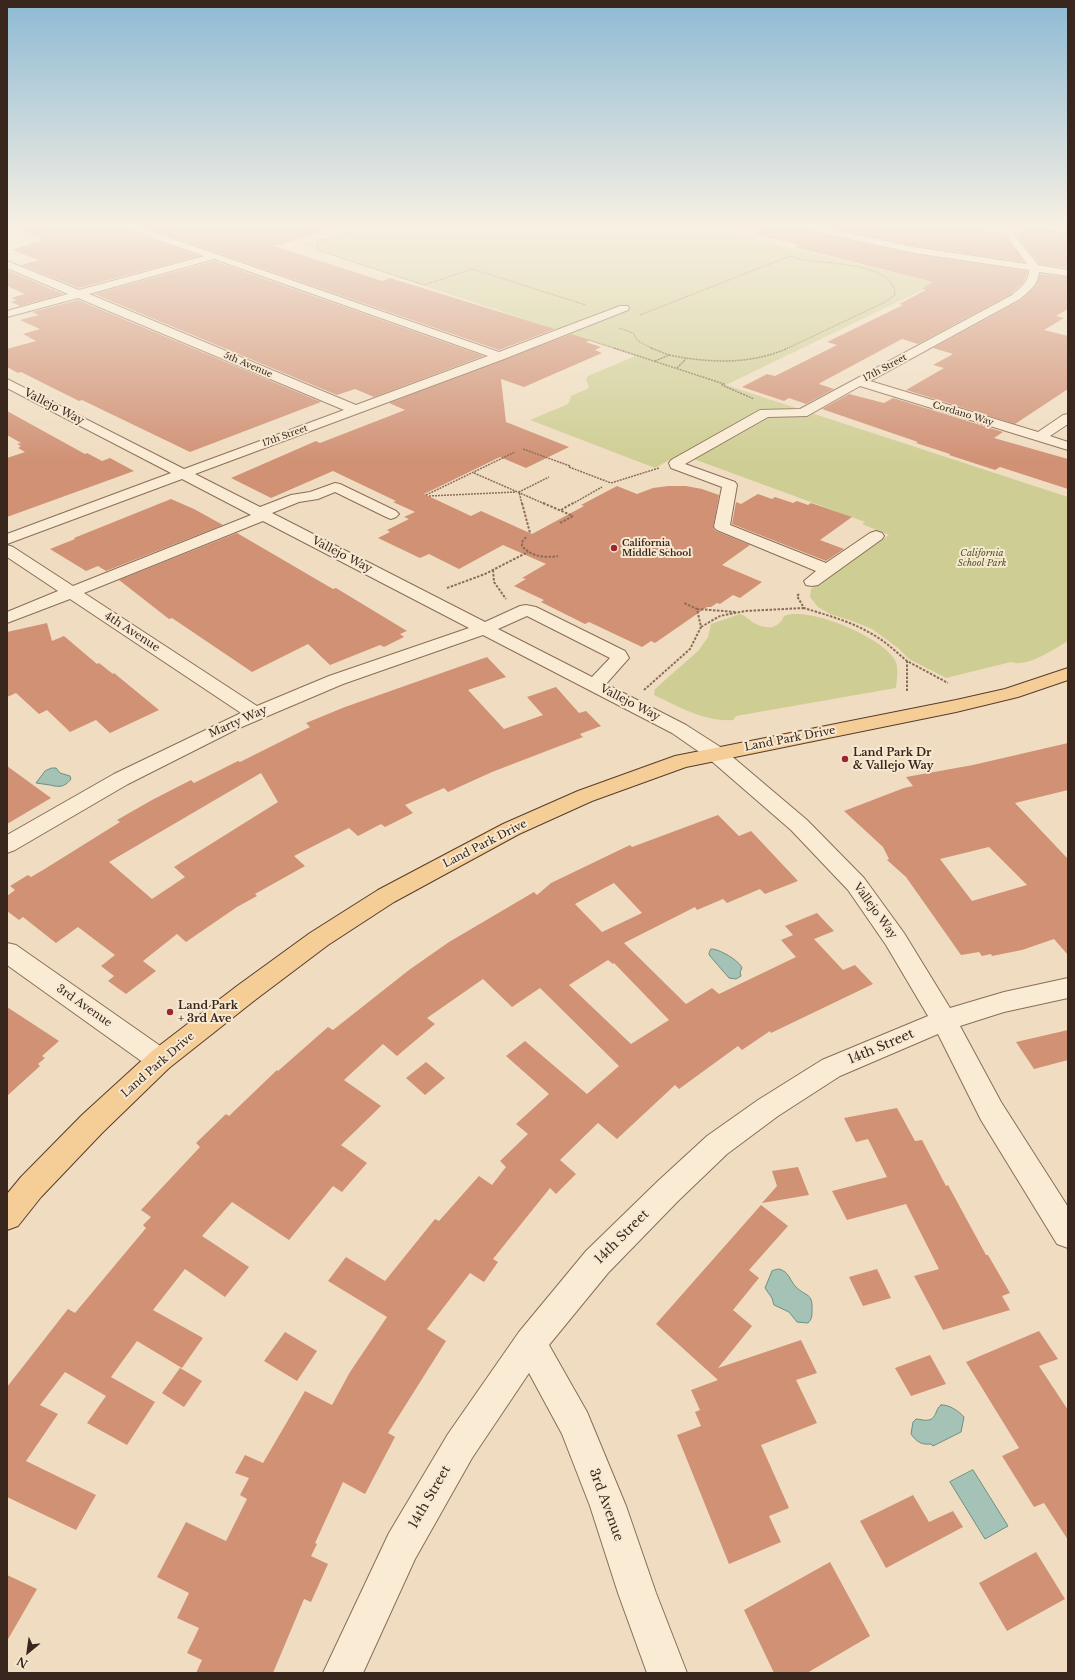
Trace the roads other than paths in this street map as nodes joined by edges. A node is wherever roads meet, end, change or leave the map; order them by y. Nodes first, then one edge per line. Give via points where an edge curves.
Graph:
1 (38, 305) edge
2 (106, 305) edge
3 (356, 305) edge
4 (1000, 305) edge
5 (624, 308) dead end
6 (7, 314) edge
7 (500, 356) junction
8 (859, 382) junction
9 (7, 383) edge
10 (356, 410) junction
11 (1068, 418) edge
12 (1040, 437) junction
13 (1068, 446) edge
14 (184, 474) junction
15 (262, 514) junction
16 (391, 514) dead end
17 (876, 536) dead end
18 (7, 539) edge
19 (7, 550) edge
20 (828, 570) junction
21 (812, 581) road end
22 (72, 593) junction
23 (7, 618) edge
24 (483, 629) junction
25 (1068, 674) edge
26 (595, 685) junction
27 (256, 714) junction
28 (715, 753) junction
29 (7, 845) edge
30 (7, 952) edge
31 (1068, 988) edge
32 (944, 1020) junction
33 (160, 1060) junction
34 (7, 1216) edge
35 (1068, 1234) edge
36 (530, 1343) junction
37 (343, 1673) edge
38 (667, 1673) edge

1 - 6 street
2 - 10 street, 5th Avenue
3 - 7 street
4 - 8 street, 17th Street
5 - 7 street, 17th Street
7 - 10 street, 17th Street
8 - 12 street, Cordano Way
8 - 20 street, 17th Street via 800,414 765,413 676,463 730,485 722,527
9 - 14 street, Vallejo Way
10 - 14 street, 17th Street
11 - 12 street
12 - 13 street, Cordano Way
14 - 15 street, Vallejo Way
14 - 18 street, 17th Street
15 - 16 street via 296,498 313,496 335,487
15 - 22 street
15 - 24 street, Vallejo Way
17 - 20 street
19 - 22 street, 4th Avenue
20 - 21 street
22 - 23 street
22 - 27 street, 4th Avenue
24 - 26 street, Vallejo Way
24 - 26 street, Marty Way via 526,610 619,655 620,658
24 - 27 street, Marty Way via 336,680
25 - 28 main road, Land Park Drive via 964,705
26 - 28 street, Vallejo Way via 679,729
27 - 29 street, Marty Way via 128,776
28 - 32 street, Vallejo Way via 799,825 856,884 895,939
28 - 33 main road, Land Park Drive via 682,761 585,796 511,829 400,889 320,939
30 - 33 street, 3rd Avenue
31 - 32 street, 14th Street via 1004,1002
32 - 35 street, Vallejo Way via 991,1111
32 - 36 street, 14th Street via 831,1068 768,1108 717,1146 597,1262
33 - 34 main road, Land Park Drive via 92,1124 31,1187
36 - 37 street, 14th Street via 460,1446 402,1546
36 - 38 street, 3rd Avenue via 575,1424 608,1506

